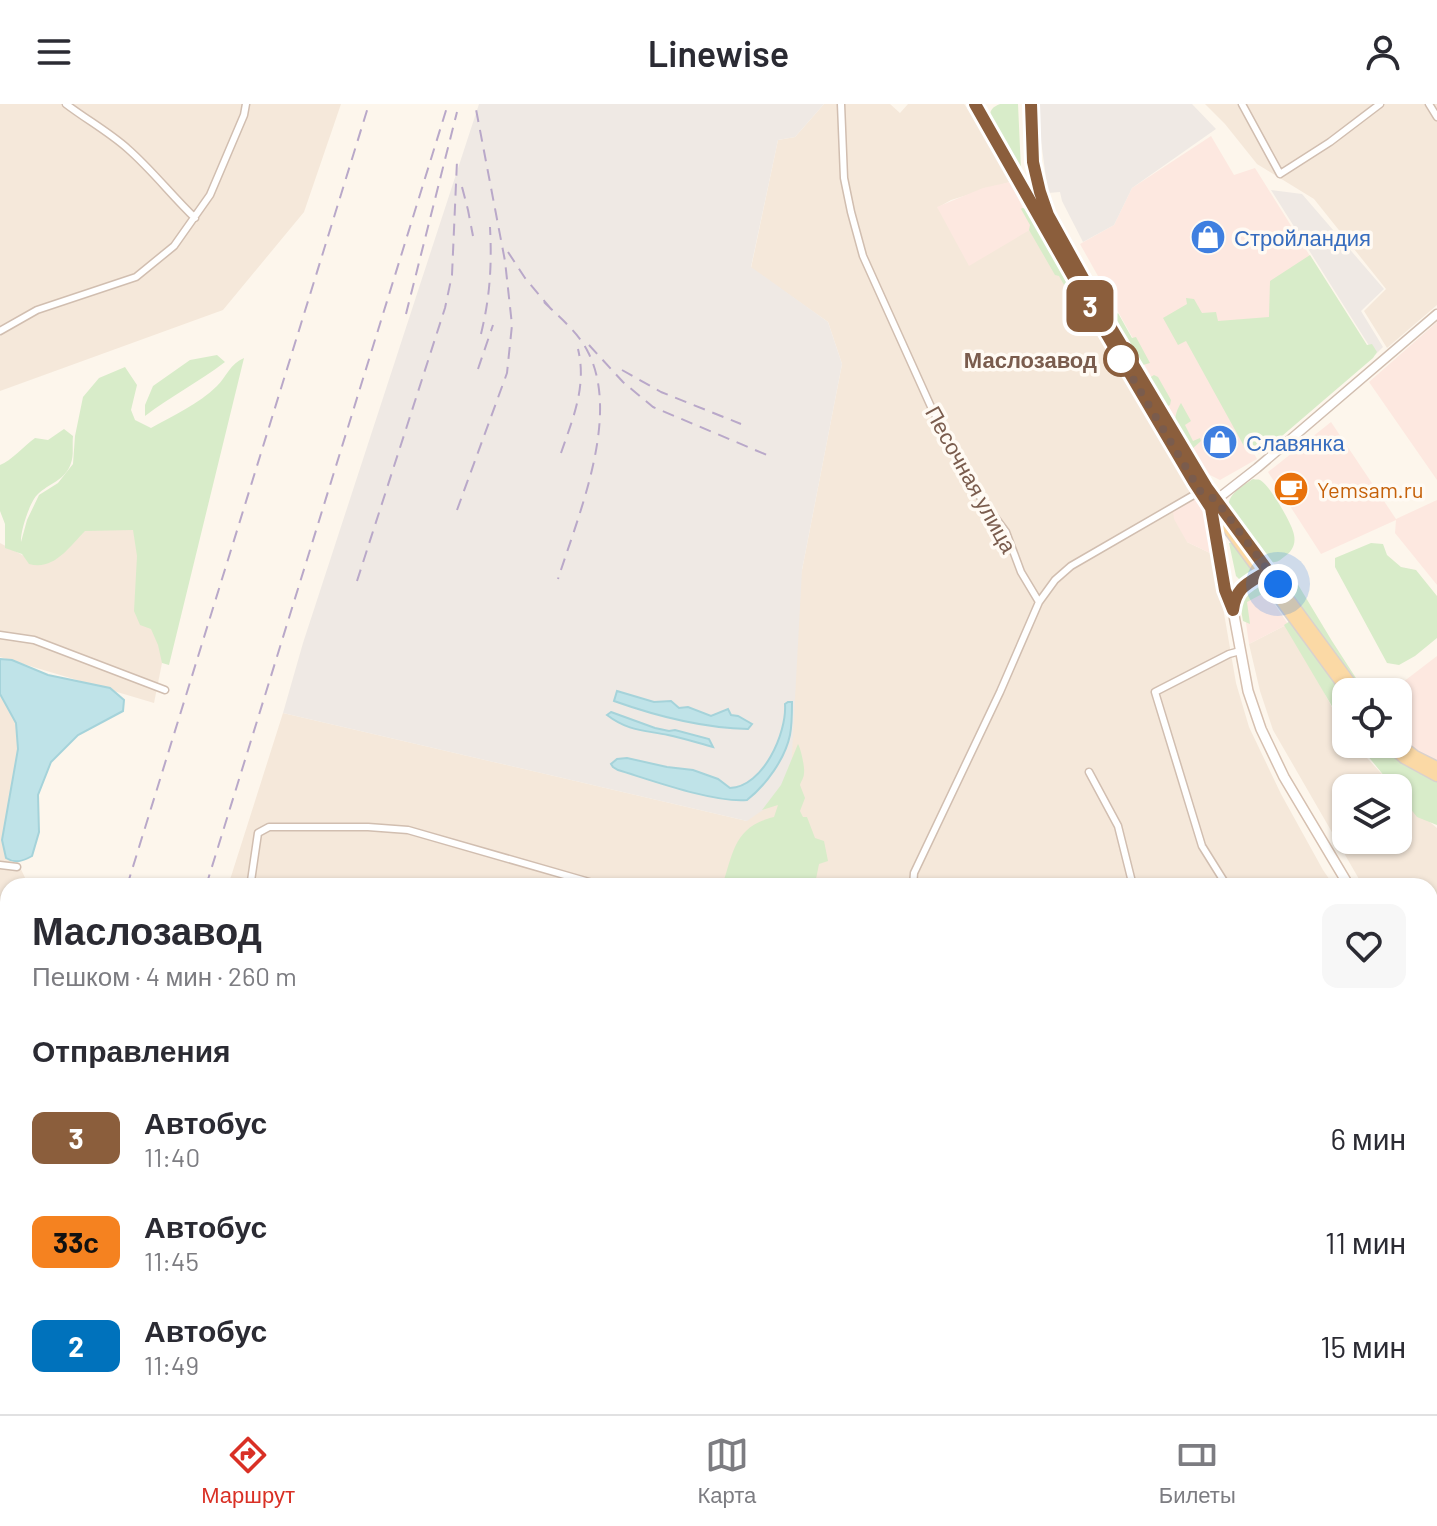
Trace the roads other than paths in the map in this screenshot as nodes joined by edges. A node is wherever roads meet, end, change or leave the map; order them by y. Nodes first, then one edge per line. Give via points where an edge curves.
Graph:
1 (66, 104) edge
2 (246, 104) edge
3 (841, 104) edge
4 (975, 104) edge
5 (990, 104) edge
6 (1031, 104) edge
7 (1242, 104) edge
8 (1380, 104) edge
9 (1429, 104) edge
10 (1437, 117) edge
11 (983, 118) junction
12 (1033, 162) junction
13 (1014, 173) junction
14 (195, 218) junction
15 (1085, 290) junction
16 (1437, 314) edge
17 (0, 331) edge
18 (1200, 491) junction
19 (1213, 504) junction
20 (1265, 573) junction
21 (1039, 602) junction
22 (1233, 610) junction
23 (0, 635) edge
24 (1240, 651) junction
25 (1338, 678) edge
26 (1346, 678) edge
27 (165, 690) dead end
28 (1412, 754) edge
29 (1404, 758) edge
30 (1437, 767) edge
31 (1089, 772) dead end
32 (1437, 776) edge
33 (0, 865) edge
34 (17, 867) dead end
35 (251, 878) edge
36 (575, 878) edge
37 (914, 878) edge
38 (1131, 878) edge
39 (1222, 878) edge
40 (1344, 878) edge

1 - 14 street via 131,151
2 - 14 street via 210,195
3 - 21 street, Песочная улица via 844,178 863,256 932,409 980,497 1006,532
4 - 11 main road
5 - 11 main road
6 - 12 main road
7 - 8 street via 1280,174
9 - 10 street
11 - 13 main road
12 - 13 main road via 1028,173
12 - 15 main road via 1048,215
13 - 15 main road
14 - 17 street via 174,246 136,277 37,310
15 - 18 main road
15 - 19 main road
16 - 19 street
18 - 19 main road
18 - 21 street via 1071,566
19 - 20 main road
19 - 22 main road via 1225,590
20 - 22 main road via 1240,589
20 - 25 main road
20 - 26 main road
21 - 37 street
22 - 24 main road
23 - 27 street via 34,640
24 - 39 street via 1155,692 1202,846
24 - 40 main road via 1271,753
28 - 30 main road
29 - 32 main road
31 - 38 street via 1118,826
33 - 34 street
35 - 36 street via 258,833 269,827 408,830

